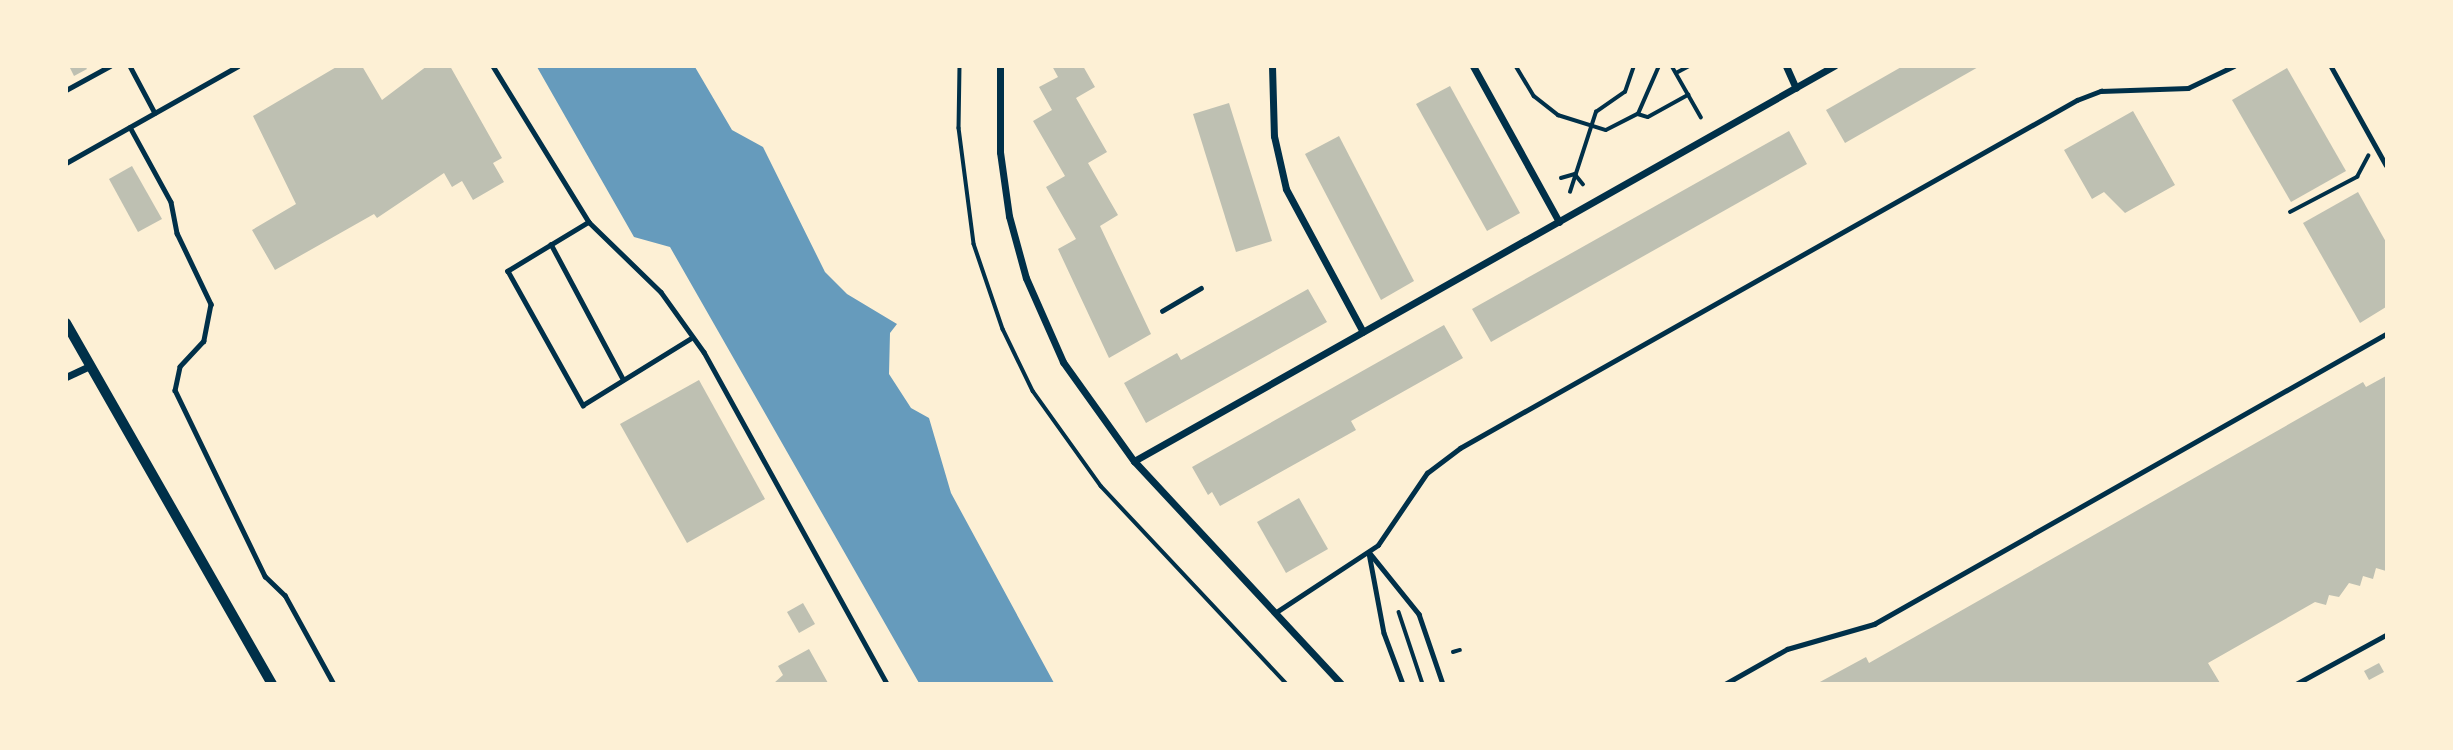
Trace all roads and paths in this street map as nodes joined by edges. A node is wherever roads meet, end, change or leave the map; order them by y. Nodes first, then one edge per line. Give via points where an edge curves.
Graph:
1 (110, 66) edge
2 (130, 66) edge
3 (238, 66) edge
4 (493, 66) edge
5 (1000, 66) edge
6 (1272, 66) edge
7 (1473, 66) edge
8 (1516, 66) edge
9 (1634, 66) edge
10 (1659, 66) edge
11 (1672, 66) edge
12 (1689, 66) edge
13 (1786, 66) edge
14 (1833, 66) edge
15 (2234, 66) edge
16 (2331, 66) edge
17 (1676, 73) junction
18 (1796, 88) junction
19 (66, 90) edge
20 (1688, 94) junction
21 (155, 113) junction
22 (1638, 114) junction
23 (1701, 117) dead end
24 (130, 127) junction
25 (1590, 129) junction
26 (2369, 154) dead end
27 (66, 163) edge
28 (2386, 164) edge
29 (1575, 174) junction
30 (1562, 178) dead end
31 (1583, 184) dead end
32 (1570, 192) dead end
33 (2290, 212) dead end
34 (589, 222) junction
35 (1559, 222) junction
36 (551, 244) junction
37 (1201, 288) dead end
38 (1162, 311) dead end
39 (66, 324) edge
40 (1363, 332) junction
41 (2386, 334) edge
42 (690, 339) junction
43 (90, 366) junction
44 (66, 377) edge
45 (623, 379) junction
46 (1134, 461) junction
47 (1369, 552) junction
48 (1399, 612) dead end
49 (1275, 613) junction
50 (2386, 635) edge
51 (1460, 650) dead end
52 (1453, 652) dead end
53 (272, 684) edge
54 (334, 684) edge
55 (887, 684) edge
56 (1340, 684) edge
57 (1403, 684) edge
58 (1423, 684) edge
59 (1443, 684) edge
60 (1725, 684) edge
61 (2296, 684) edge

1 - 19 lane
2 - 21 lane
3 - 21 lane
4 - 34 lane
5 - 46 street via 1001,163 1027,278 1068,371
6 - 40 street via 1274,136 1286,189
7 - 35 street
8 - 25 path via 1547,107
9 - 25 path via 1625,92 1596,112
10 - 22 path
11 - 17 path
12 - 17 path
13 - 18 street
14 - 18 street
15 - 47 lane via 2196,86 2102,91 2077,100 1446,457 1419,483 1394,529
16 - 28 lane
17 - 20 path
18 - 35 street
20 - 22 path via 1648,117
20 - 23 path
21 - 24 lane
22 - 25 path via 1606,130
24 - 27 lane
24 - 54 lane via 171,202 177,233 211,304 205,341 180,367 175,390 265,576 285,596
25 - 29 path
26 - 33 path via 2357,177
29 - 30 path
29 - 31 path
29 - 32 path
34 - 36 lane
34 - 42 lane via 661,292
35 - 40 street
36 - 45 lane
36 - 45 lane via 508,271 583,405
37 - 38 lane
39 - 43 street
40 - 46 street
41 - 60 lane via 1874,624 1787,649
42 - 45 lane
42 - 55 lane via 704,352
43 - 44 street
43 - 53 street
46 - 49 street
47 - 49 lane
47 - 57 lane via 1384,633
47 - 59 lane via 1419,614
48 - 58 path via 1420,662
49 - 56 street
50 - 61 lane
51 - 52 path

